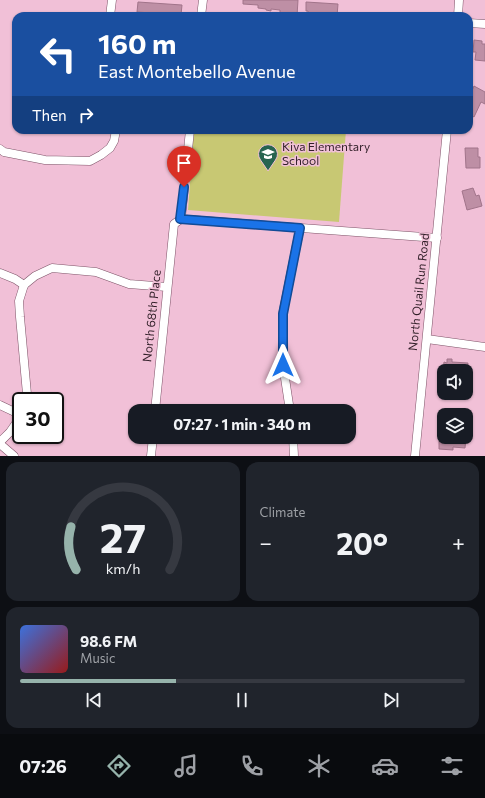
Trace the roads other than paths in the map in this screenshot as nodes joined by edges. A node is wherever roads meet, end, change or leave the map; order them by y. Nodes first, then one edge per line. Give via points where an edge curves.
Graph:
1 (112, 0) edge
2 (459, 0) edge
3 (204, 1) edge
4 (110, 12) edge
5 (202, 12) edge
6 (458, 12) edge
7 (473, 23) edge
8 (485, 24) edge
9 (115, 134) edge
10 (189, 134) edge
11 (447, 134) edge
12 (0, 150) edge
13 (177, 221) junction
14 (300, 228) junction
15 (437, 238) junction
16 (0, 273) edge
17 (24, 286) junction
18 (167, 287) junction
19 (427, 339) junction
20 (485, 347) edge
21 (27, 392) edge
22 (156, 404) edge
23 (289, 404) edge
24 (0, 405) edge
25 (12, 411) edge
26 (12, 429) edge
27 (0, 443) edge
28 (152, 444) edge
29 (293, 444) edge
30 (14, 456) edge
31 (151, 456) edge
32 (294, 456) edge
33 (415, 456) edge

1 - 4 street
2 - 6 street
3 - 5 street
7 - 8 street
9 - 12 street via 110,148 90,161 45,160
10 - 13 street, North 68th Place
11 - 15 street, North Quail Run Road
13 - 14 street
13 - 18 street, North 68th Place
14 - 15 street
14 - 23 street via 283,314 283,365
15 - 19 street, North Quail Run Road
16 - 17 street
17 - 18 street via 35,276 52,268 96,272 129,284
17 - 21 street via 20,301 20,317
18 - 22 street, North 68th Place
19 - 20 street
19 - 33 street, North Quail Run Road
24 - 25 street
26 - 27 street
27 - 30 street
28 - 31 street
29 - 32 street

